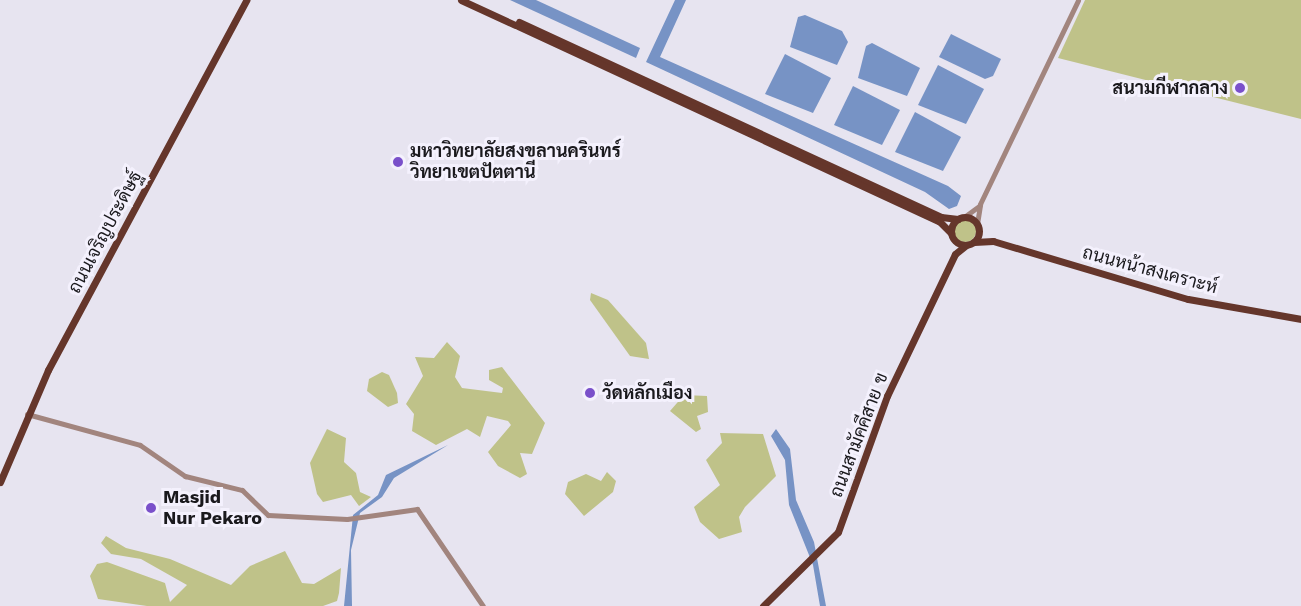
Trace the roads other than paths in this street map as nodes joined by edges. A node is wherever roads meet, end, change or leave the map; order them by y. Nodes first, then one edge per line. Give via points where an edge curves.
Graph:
1 (246, 0) edge
2 (461, 0) edge
3 (472, 0) edge
4 (1078, 0) edge
5 (517, 23) junction
6 (980, 204) junction
7 (961, 218) junction
8 (978, 226) junction
9 (952, 235) junction
10 (993, 241) junction
11 (970, 243) junction
12 (955, 254) junction
13 (1301, 319) edge
14 (27, 414) junction
15 (0, 482) edge
16 (483, 606) edge
17 (763, 606) edge

1 - 14 main road, ถนนเจริญประดิษฐ์
2 - 5 main road
3 - 5 main road
4 - 6 street
5 - 7 main road, ถนนหน้าสงเคราะห์ via 941,217
5 - 9 main road via 939,221
6 - 7 street
6 - 8 street
7 - 8 main road, ถนนหน้าสงเคราะห์
7 - 9 main road
8 - 10 main road, ถนนหน้าสงเคราะห์
8 - 11 main road
9 - 11 main road
9 - 12 main road
10 - 11 main road, ถนนหน้าสงเคราะห์
10 - 13 main road, ถนนหน้าสงเคราะห์ via 1163,293
11 - 12 main road, ถนนสามัคคีสาย ข
12 - 17 main road, ถนนสามัคคีสาย ข via 887,396 838,532
14 - 15 main road, ถนนเจริญประดิษฐ์
14 - 16 street via 140,445 185,476 242,490 268,514 347,519 417,510

